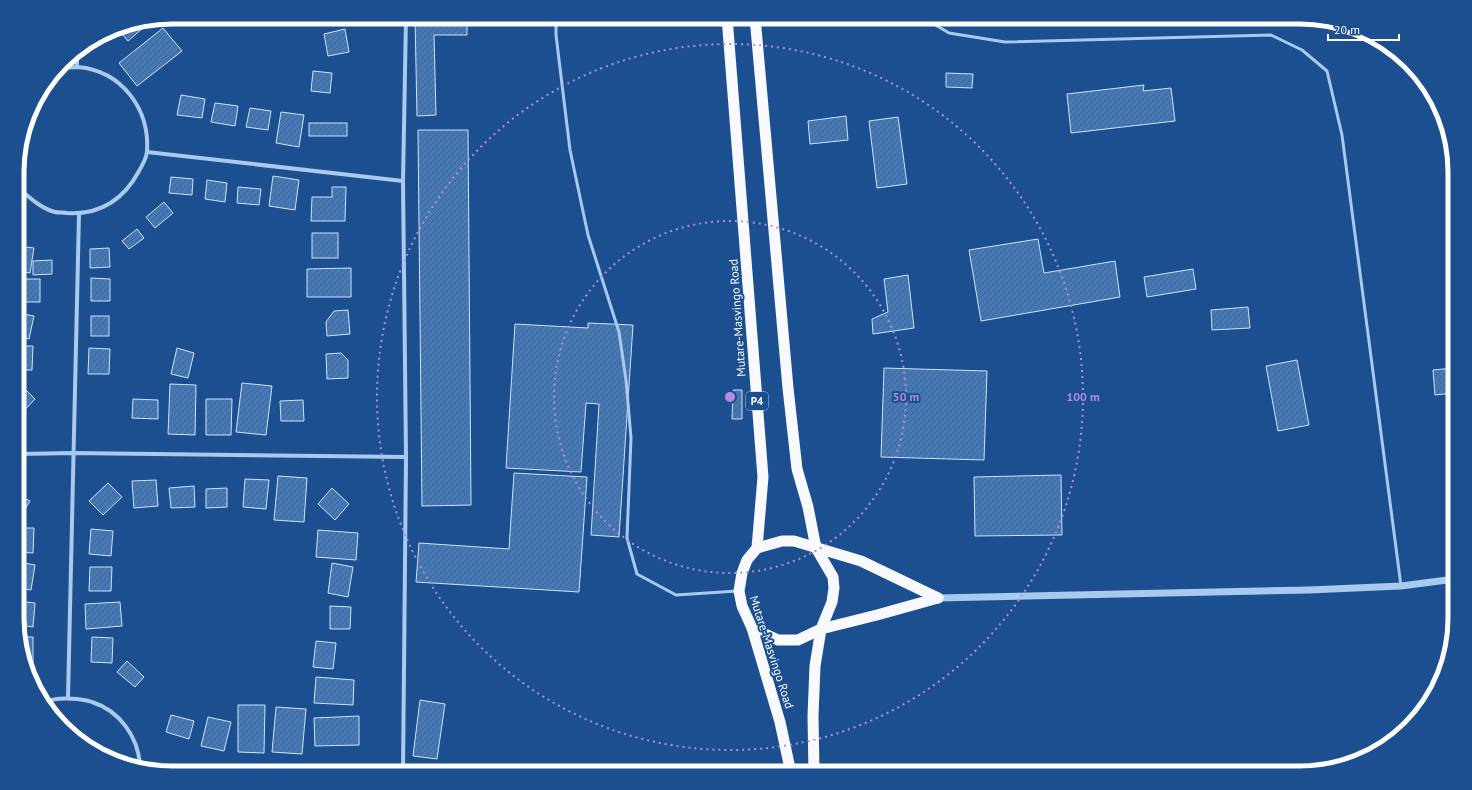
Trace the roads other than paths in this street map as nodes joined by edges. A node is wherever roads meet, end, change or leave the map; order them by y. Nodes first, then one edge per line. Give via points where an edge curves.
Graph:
1 (406, 24) edge
2 (556, 24) edge
3 (728, 24) edge
4 (756, 24) edge
5 (934, 24) edge
6 (77, 59) edge
7 (77, 67) junction
8 (66, 68) edge
9 (147, 152) junction
10 (403, 181) junction
11 (24, 194) edge
12 (79, 214) junction
13 (73, 453) junction
14 (24, 454) edge
15 (406, 457) junction
16 (757, 548) junction
17 (816, 548) junction
18 (1448, 580) edge
19 (1401, 586) junction
20 (739, 591) junction
21 (938, 598) junction
22 (752, 628) junction
23 (821, 629) junction
24 (68, 698) junction
25 (50, 702) edge
26 (140, 762) edge
27 (403, 766) edge
28 (789, 766) edge
29 (814, 766) edge

1 - 10 street
2 - 20 lane via 570,150 588,235 619,332 631,438 627,538 637,574 676,595
3 - 16 highway, Mutare-Masvingo Road / P4 via 763,478
4 - 17 highway, Mutare-Masvingo Road via 788,388 798,468
5 - 19 lane via 949,33 1005,42 1271,35 1302,50 1327,71 1342,135
6 - 7 street
7 - 8 street
7 - 9 street via 100,71 120,83 135,100 145,122
9 - 10 street
9 - 12 street via 132,184 118,198 100,209
10 - 15 street
11 - 12 street via 33,202 55,212
12 - 13 street
13 - 14 street
13 - 15 street
13 - 24 street
15 - 27 street
16 - 17 highway via 788,541
16 - 20 highway, Mutare-Masvingo Road via 747,560
17 - 21 highway via 861,561
17 - 23 highway, Mutare-Masvingo Road via 833,577 834,588 832,602
18 - 19 street
19 - 21 street
20 - 22 highway, Mutare-Masvingo Road via 742,606
21 - 23 highway
22 - 23 highway via 778,640 788,641 798,640
22 - 28 highway, Mutare-Masvingo Road via 780,722
23 - 29 highway, Mutare-Masvingo Road via 814,673
24 - 25 street
24 - 26 street via 92,702 113,713 129,730 139,752

